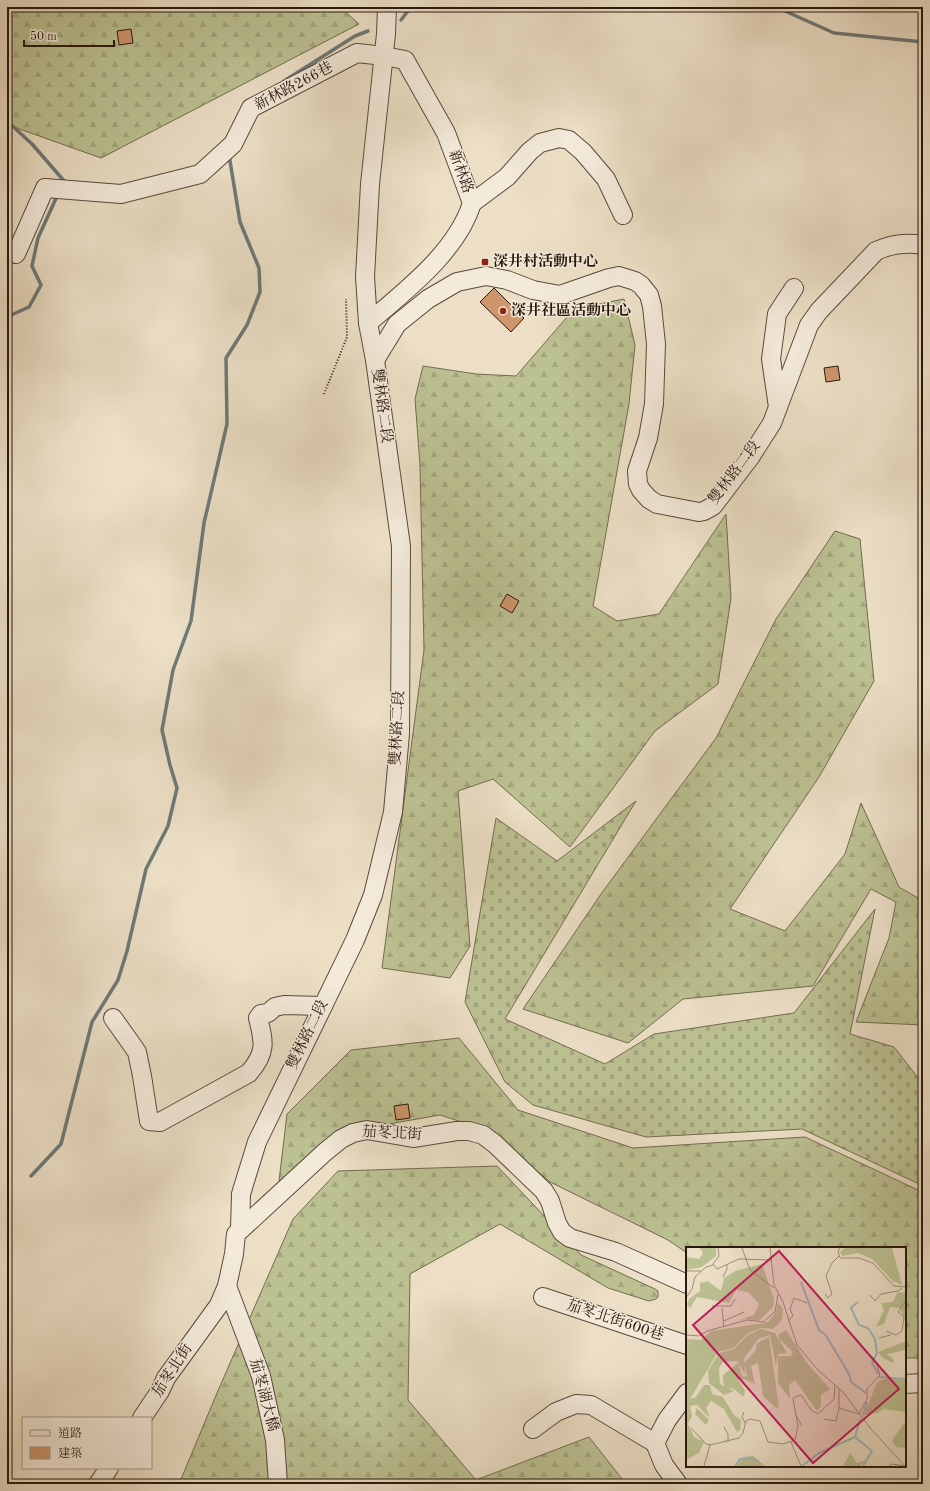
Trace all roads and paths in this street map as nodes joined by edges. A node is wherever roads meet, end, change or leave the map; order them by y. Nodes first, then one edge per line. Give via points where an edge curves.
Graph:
1 (387, 7) edge
2 (384, 56) junction
3 (472, 203) junction
4 (623, 215) dead end
5 (923, 244) edge
6 (16, 254) dead end
7 (794, 288) dead end
8 (346, 299) dead end
9 (368, 323) junction
10 (375, 360) junction
11 (324, 394) dead end
12 (778, 408) junction
13 (323, 1006) junction
14 (113, 1018) dead end
15 (240, 1229) junction
16 (686, 1284) edge
17 (227, 1286) junction
18 (543, 1297) dead end
19 (686, 1345) edge
20 (923, 1383) edge
21 (906, 1384) edge
22 (686, 1394) edge
23 (143, 1417) edge
24 (533, 1428) dead end
25 (655, 1443) junction
26 (278, 1484) edge
27 (678, 1484) edge

1 - 2 street
2 - 3 street, 新林路 via 405,60 446,133
2 - 6 street, 新林路266巷 via 357,53 251,108 228,148 200,174 121,194 45,188
2 - 9 street via 370,184 365,277
3 - 4 street via 507,177 540,143 559,138 568,140 583,152 606,179
3 - 9 street, 新林路 via 468,215 453,239 422,277
5 - 12 street, 雙林路二段 via 900,244 876,251 819,311 809,325
7 - 12 street via 777,314 771,359
8 - 11 path via 347,337
9 - 10 street
10 - 12 street, 雙林路二段 via 397,324 428,299 457,282 486,276 560,295 619,276 635,281 642,285 649,295 656,344 654,404 648,438 637,471 638,484 649,499 657,504 699,512 713,506 751,456 772,423
10 - 13 street, 雙林路二段 via 401,546 400,734 393,812 373,895 355,940
13 - 14 street via 284,1005 261,1014 258,1018 264,1048 258,1063 249,1072 160,1122 149,1121 137,1052
13 - 15 street, 雙林路二段 via 255,1147 241,1194
15 - 16 street, 茄苳北街 via 325,1152 353,1132 367,1130 413,1138 457,1131 469,1132 483,1135 495,1144 544,1191 557,1223 562,1232 570,1238 616,1252
15 - 17 street, 茄苳北街 via 236,1234
17 - 23 street, 茄苳北街 via 218,1305 166,1378
17 - 26 street, 茄苳湖大橋 via 261,1376 275,1440
18 - 19 street, 茄苳北街600巷
20 - 21 street
22 - 25 street via 667,1420
24 - 25 street via 556,1412 576,1404 592,1405
25 - 27 street via 664,1465

